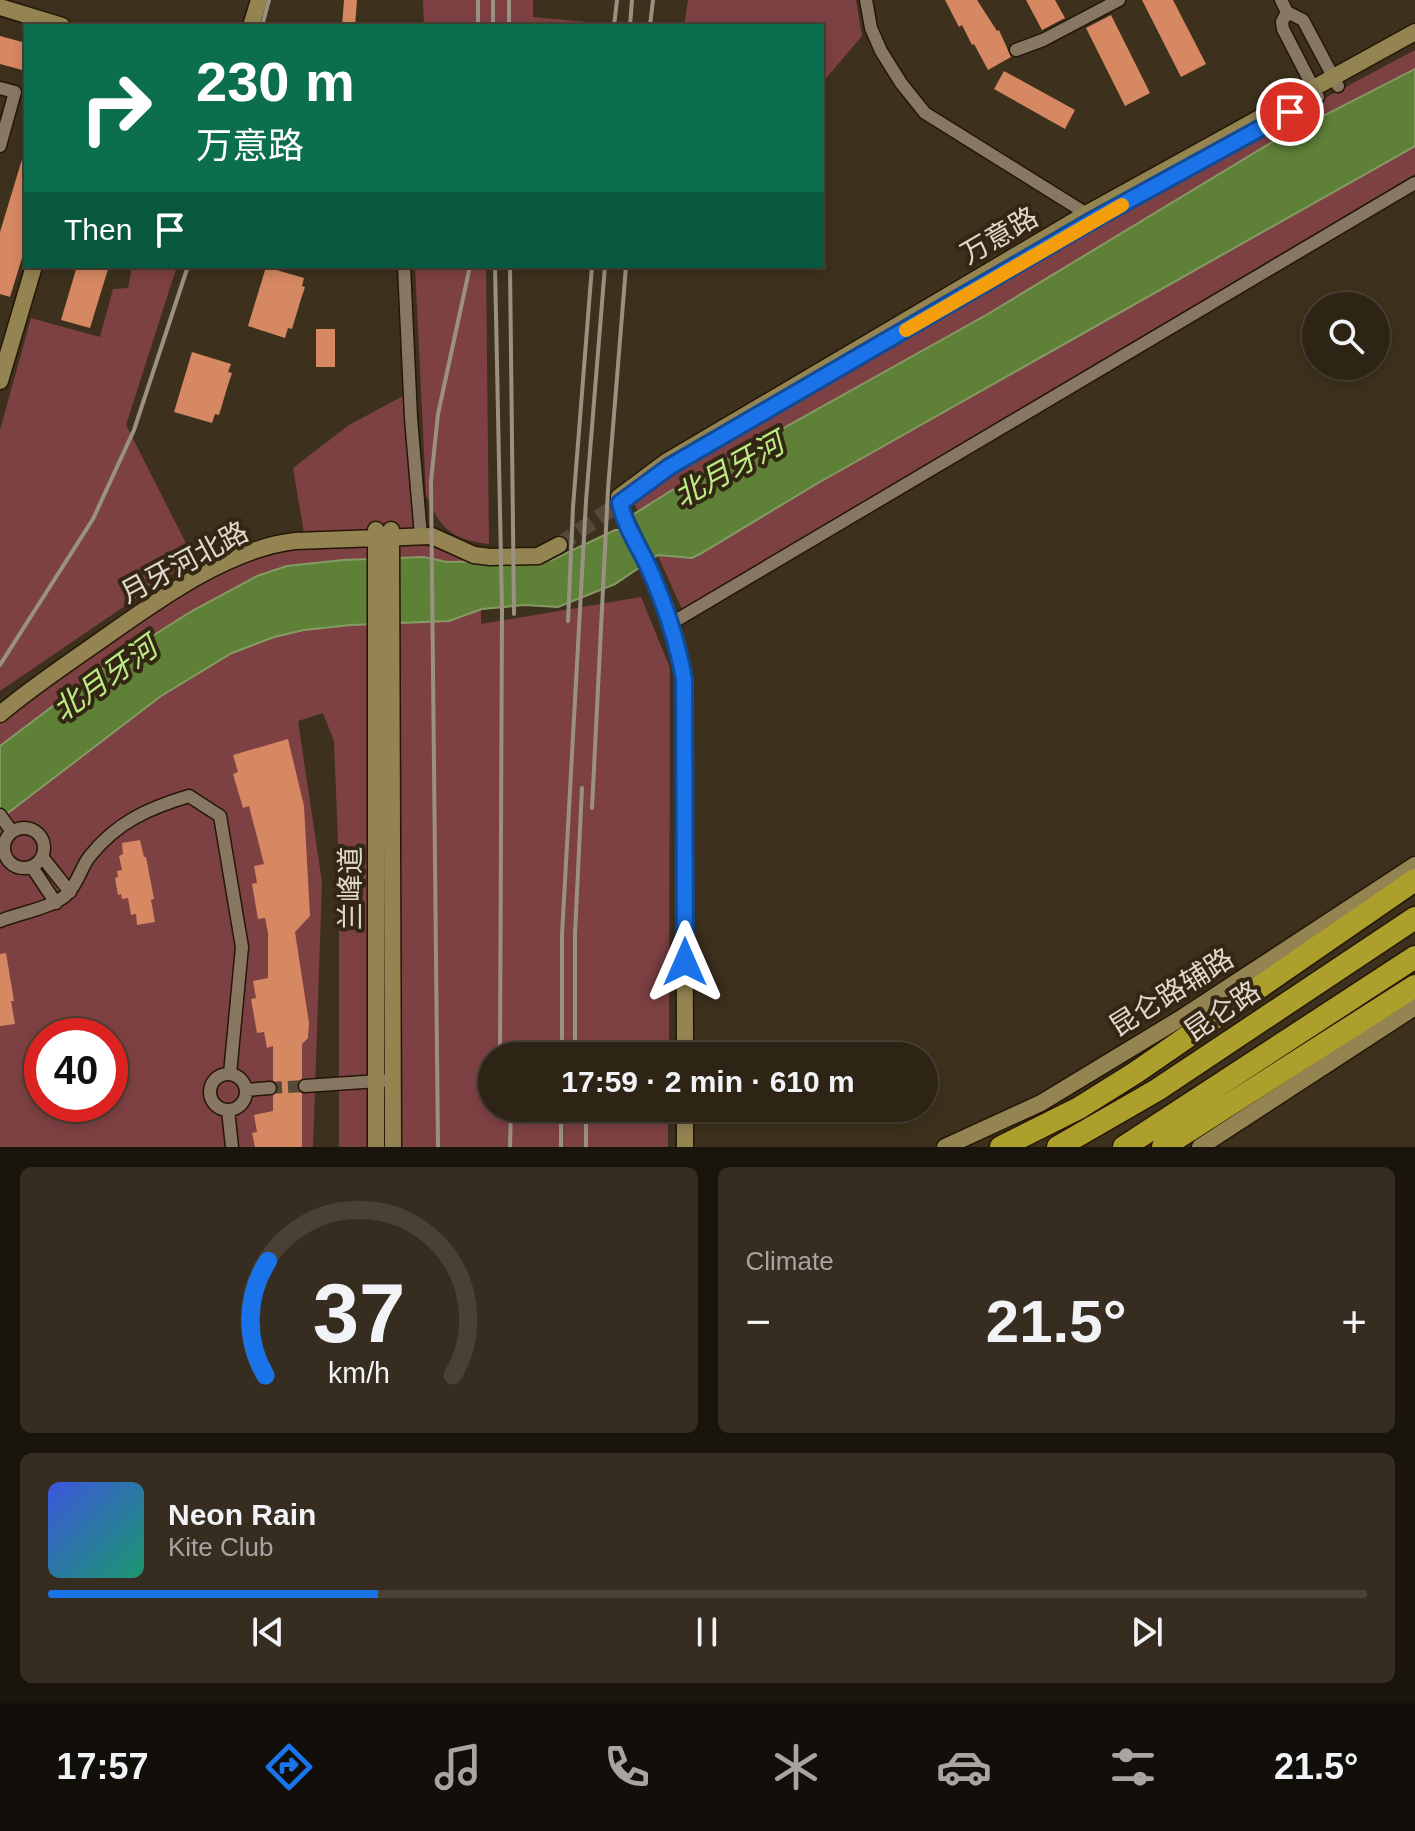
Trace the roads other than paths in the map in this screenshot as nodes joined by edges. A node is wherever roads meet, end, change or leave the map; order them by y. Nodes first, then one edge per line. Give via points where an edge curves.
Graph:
1 (259, 0) edge
2 (866, 0) edge
3 (1119, 0) edge
4 (1281, 0) edge
5 (0, 7) edge
6 (1287, 12) junction
7 (0, 15) edge
8 (28, 24) edge
9 (55, 24) edge
10 (252, 24) edge
11 (1415, 32) edge
12 (1415, 44) edge
13 (1016, 50) dead end
14 (1336, 81) junction
15 (0, 88) edge
16 (1315, 92) junction
17 (0, 146) edge
18 (1415, 183) edge
19 (1091, 217) junction
20 (31, 268) edge
21 (404, 268) edge
22 (0, 374) edge
23 (421, 533) junction
24 (384, 538) junction
25 (524, 551) dead end
26 (490, 552) dead end
27 (670, 624) junction
28 (0, 711) edge
29 (5, 822) edge
30 (43, 858) junction
31 (1415, 865) edge
32 (32, 867) junction
33 (1415, 880) edge
34 (70, 892) junction
35 (56, 903) junction
36 (1415, 918) edge
37 (0, 921) edge
38 (1415, 957) edge
39 (1415, 986) edge
40 (1415, 1007) edge
41 (685, 1042) edge
42 (230, 1074) junction
43 (384, 1080) junction
44 (305, 1086) tunnel mouth
45 (270, 1088) tunnel mouth
46 (246, 1090) junction
47 (228, 1110) junction
48 (685, 1122) edge
49 (232, 1147) edge
50 (376, 1147) edge
51 (393, 1147) edge
52 (685, 1147) edge
53 (945, 1147) edge
54 (1001, 1147) edge
55 (1058, 1147) edge
56 (1124, 1147) edge
57 (1163, 1147) edge
58 (1200, 1147) edge

1 - 10 street
2 - 19 street via 881,51 925,113
3 - 13 street
4 - 6 street
5 - 9 street
6 - 14 street via 1303,20
6 - 16 street via 1283,29
7 - 8 street
11 - 14 street, 万意路
12 - 14 street, 万意路
14 - 16 street, 万意路
15 - 17 street via 15,92
16 - 19 street, 万意路
18 - 27 street
19 - 27 street, 万意路 via 669,467 621,506
20 - 22 street
21 - 23 street
23 - 24 street, 月牙河北路
23 - 25 street, 月牙河北路 via 490,557 538,556 560,542
23 - 26 street, 月牙河北路 via 432,529 476,551
24 - 28 street, 月牙河北路 via 284,542 221,565
24 - 43 street, 兰峰道
27 - 41 street via 684,679
29 - 30 street via 37,832 44,844
29 - 32 street via 5,856 13,866
30 - 32 street
30 - 34 street
31 - 53 street, 昆仑路辅路 via 1041,1103
32 - 35 street
33 - 54 highway via 1135,1073
34 - 35 street
34 - 42 street via 89,857 117,828 151,807 189,796 220,816 242,947
35 - 37 street
36 - 55 highway, 昆仑路 via 1157,1090
38 - 56 highway
39 - 57 highway
40 - 58 street
42 - 46 street via 241,1079
42 - 47 street via 218,1077 210,1091 217,1106
43 - 44 street
43 - 50 street, 兰峰道
43 - 51 street, 兰峰道
45 - 46 street
46 - 47 street via 239,1106
47 - 49 street
48 - 52 street

